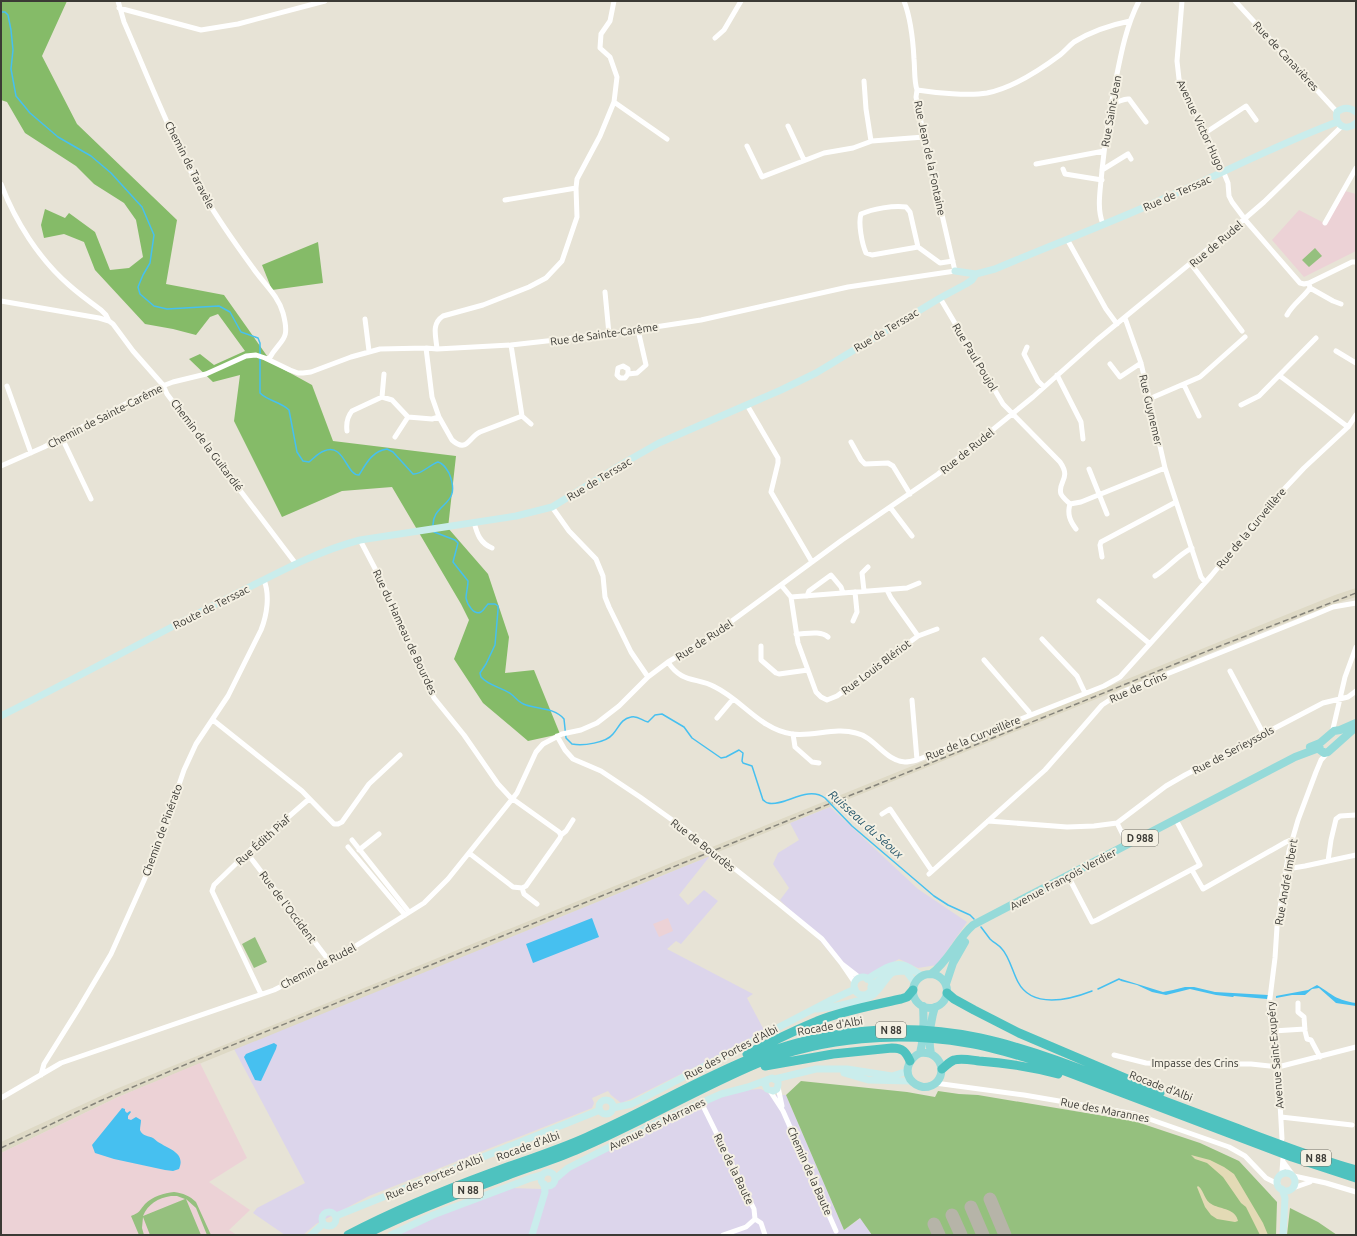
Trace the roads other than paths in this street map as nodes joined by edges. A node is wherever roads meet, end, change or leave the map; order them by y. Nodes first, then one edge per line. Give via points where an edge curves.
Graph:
1 (118, 1) edge
2 (325, 1) edge
3 (614, 1) edge
4 (741, 1) edge
5 (904, 1) edge
6 (1139, 1) edge
7 (1182, 1) edge
8 (1235, 1) edge
9 (119, 8) junction
10 (1130, 20) junction
11 (715, 38) dead end
12 (864, 81) dead end
13 (917, 90) junction
14 (614, 102) junction
15 (1112, 102) junction
16 (1337, 112) junction
17 (1356, 112) edge
18 (1256, 120) dead end
19 (1146, 122) dead end
20 (1340, 124) junction
21 (788, 126) dead end
22 (1354, 126) edge
23 (1206, 133) junction
24 (924, 137) junction
25 (667, 139) dead end
26 (871, 141) junction
27 (748, 146) dead end
28 (1104, 150) junction
29 (1131, 159) dead end
30 (804, 160) junction
31 (1036, 164) dead end
32 (1356, 168) edge
33 (1064, 169) dead end
34 (1102, 170) junction
35 (1223, 172) junction
36 (1102, 180) junction
37 (1, 184) edge
38 (576, 188) junction
39 (505, 200) dead end
40 (1246, 221) junction
41 (1325, 223) dead end
42 (1103, 224) junction
43 (1067, 239) junction
44 (918, 247) junction
45 (953, 261) junction
46 (1356, 262) edge
47 (1191, 264) junction
48 (955, 271) junction
49 (976, 274) junction
50 (966, 284) junction
51 (1310, 285) junction
52 (605, 292) dead end
53 (940, 298) junction
54 (1, 301) edge
55 (1341, 304) dead end
56 (1287, 315) dead end
57 (1125, 318) junction
58 (365, 319) dead end
59 (109, 321) junction
60 (1117, 324) junction
61 (638, 330) junction
62 (609, 334) junction
63 (1316, 338) dead end
64 (511, 345) junction
65 (1027, 347) dead end
66 (426, 348) junction
67 (437, 350) junction
68 (369, 351) junction
69 (1336, 351) dead end
70 (256, 355) joint
71 (267, 358) junction
72 (1141, 363) junction
73 (1356, 363) edge
74 (1110, 364) dead end
75 (384, 374) dead end
76 (628, 374) dead end
77 (1057, 376) junction
78 (1280, 376) junction
79 (163, 385) junction
80 (1184, 385) junction
81 (7, 386) dead end
82 (1044, 388) junction
83 (382, 397) junction
84 (1149, 399) junction
85 (747, 405) junction
86 (1241, 405) dead end
87 (1013, 414) junction
88 (1356, 415) edge
89 (408, 416) junction
90 (522, 416) junction
91 (1199, 416) dead end
92 (439, 417) junction
93 (531, 424) dead end
94 (1348, 427) junction
95 (347, 431) dead end
96 (395, 437) dead end
97 (62, 438) junction
98 (1083, 439) dead end
99 (851, 442) dead end
100 (31, 453) junction
101 (1, 466) edge
102 (1165, 468) junction
103 (1088, 469) dead end
104 (910, 494) junction
105 (1099, 495) junction
106 (91, 499) dead end
107 (1176, 502) junction
108 (1070, 504) junction
109 (552, 507) junction
110 (890, 507) junction
111 (1107, 514) dead end
112 (474, 522) junction
113 (433, 528) joint
114 (1076, 529) dead end
115 (912, 536) dead end
116 (360, 540) junction
117 (492, 548) dead end
118 (1192, 548) junction
119 (1102, 557) dead end
120 (812, 562) junction
121 (296, 564) junction
122 (868, 567) dead end
123 (1155, 576) dead end
124 (264, 580) junction
125 (1205, 582) junction
126 (919, 584) dead end
127 (781, 585) junction
128 (887, 590) junction
129 (864, 591) junction
130 (855, 592) junction
131 (843, 593) junction
132 (806, 596) junction
133 (791, 597) junction
134 (1099, 601) dead end
135 (1356, 603) edge
136 (853, 621) dead end
137 (937, 629) dead end
138 (796, 634) junction
139 (918, 636) junction
140 (828, 637) dead end
141 (1042, 639) dead end
142 (1150, 644) junction
143 (761, 646) dead end
144 (1356, 647) edge
145 (984, 660) dead end
146 (668, 662) junction
147 (808, 670) junction
148 (1230, 671) dead end
149 (648, 677) junction
150 (1356, 691) edge
151 (1085, 693) junction
152 (1339, 698) junction
153 (733, 699) junction
154 (912, 700) dead end
155 (1, 716) edge
156 (1030, 716) junction
157 (716, 718) dead end
158 (213, 720) junction
159 (1356, 723) edge
160 (1356, 728) edge
161 (1338, 731) junction
162 (1263, 733) junction
163 (793, 734) junction
164 (560, 735) junction
165 (1322, 748) junction
166 (400, 756) dead end
167 (917, 760) junction
168 (819, 763) dead end
169 (512, 798) junction
170 (309, 799) junction
171 (882, 814) dead end
172 (1356, 815) edge
173 (573, 820) dead end
174 (1176, 820) junction
175 (988, 821) junction
176 (1117, 823) junction
177 (379, 834) dead end
178 (561, 835) junction
179 (1293, 839) junction
180 (352, 840) dead end
181 (1128, 845) junction
182 (348, 847) dead end
183 (359, 850) junction
184 (469, 852) junction
185 (247, 853) junction
186 (1356, 855) edge
187 (1328, 861) junction
188 (1286, 869) junction
189 (1192, 870) junction
190 (1068, 876) junction
191 (522, 888) junction
192 (537, 904) dead end
193 (407, 914) junction
194 (980, 922) junction
195 (330, 962) junction
196 (894, 971) junction
197 (931, 974) junction
198 (922, 976) junction
199 (859, 985) junction
200 (914, 986) junction
201 (872, 987) junction
202 (946, 988) junction
203 (261, 994) junction
204 (1270, 996) joint
205 (1298, 1003) dead end
206 (923, 1006) junction
207 (935, 1007) junction
208 (812, 1009) junction
209 (928, 1021) junction
210 (1305, 1029) junction
211 (1272, 1031) junction
212 (926, 1045) junction
213 (1356, 1047) edge
214 (920, 1053) junction
215 (931, 1054) junction
216 (1114, 1055) dead end
217 (1320, 1056) junction
218 (910, 1061) junction
219 (1278, 1067) junction
220 (832, 1069) junction
221 (908, 1071) junction
222 (941, 1073) junction
223 (41, 1075) junction
224 (911, 1081) junction
225 (1092, 1082) junction
226 (775, 1083) junction
227 (935, 1083) junction
228 (948, 1084) junction
229 (748, 1087) junction
230 (769, 1090) junction
231 (694, 1093) junction
232 (1, 1098) edge
233 (701, 1102) junction
234 (613, 1108) junction
235 (600, 1110) junction
236 (783, 1111) junction
237 (1203, 1115) junction
238 (1281, 1117) junction
239 (1352, 1125) dead end
240 (586, 1138) junction
241 (1282, 1139) dead end
242 (568, 1168) junction
243 (1356, 1170) edge
244 (550, 1172) junction
245 (1293, 1175) junction
246 (1356, 1178) edge
247 (555, 1179) junction
248 (1280, 1181) junction
249 (1313, 1181) junction
250 (544, 1184) junction
251 (1292, 1189) junction
252 (1356, 1192) edge
253 (1285, 1198) junction
254 (336, 1216) junction
255 (755, 1219) junction
256 (323, 1224) junction
257 (836, 1231) dead end
258 (311, 1235) edge
259 (348, 1235) edge
260 (364, 1235) edge
261 (391, 1235) edge
262 (532, 1235) edge
263 (723, 1235) edge
264 (765, 1235) edge
265 (1283, 1235) edge

1 - 9 street, Chemin de Taravèle
2 - 9 street via 238,24 201,30
3 - 14 street via 610,22 601,34 600,48 610,57 617,77
4 - 11 street via 724,30
5 - 13 street via 908,12
6 - 10 street, Rue Saint-Jean
7 - 23 street, Avenue Victor Hugo via 1177,61 1179,79
8 - 16 street, Rue de Canavières
9 - 71 street, Chemin de Taravèle via 199,187 253,269 274,294 282,311 286,334 282,343
10 - 13 street, Rue Jean de la Fontaine via 1110,24 1089,34 1025,78 989,92 975,94
10 - 15 street, Rue Saint-Jean
12 - 26 street
13 - 24 street, Rue Jean de la Fontaine via 916,98
14 - 25 street
14 - 38 street via 600,136 577,179
15 - 19 street via 1117,103 1129,98
15 - 28 street, Rue Saint-Jean
16 - 17 street via 1346,108
16 - 20 street via 1336,119
18 - 23 street via 1246,106
20 - 22 street
20 - 35 street, Rue de Terssac via 1275,147
20 - 40 street, Rue de Rudel
21 - 30 street
23 - 35 street, Avenue Victor Hugo
24 - 26 street
24 - 45 street, Rue Jean de la Fontaine
26 - 30 street
27 - 30 street via 762,177
28 - 31 street
28 - 34 street, Rue Saint-Jean
29 - 34 street via 1128,154
32 - 41 street
33 - 36 street via 1065,174
34 - 36 street, Rue Saint-Jean
35 - 40 street, Avenue Victor Hugo via 1228,183 1229,196
35 - 42 street, Rue de Terssac
36 - 42 street, Rue Saint-Jean via 1099,211
37 - 59 street, Chemin de la Guitardié via 35,247 64,280 101,310
38 - 39 street
38 - 67 street via 577,217 564,256 557,267 546,278 529,287 438,319 435,326
40 - 47 street, Rue de Rudel
40 - 51 street, Avenue Victor Hugo via 1300,283
42 - 43 street, Rue de Terssac
43 - 49 street, Rue de Terssac via 995,269
43 - 60 street
44 - 44 street via 910,212 906,207 899,206 861,214 859,219 866,253 872,255
44 - 45 street via 940,263
45 - 48 street, Rue Jean de la Fontaine
46 - 51 street
47 - 57 street, Rue de Rudel
47 - 80 street via 1244,334 1206,373
48 - 49 street
48 - 50 street, Rue Jean de la Fontaine
48 - 61 street, Rue de Sainte-Carême via 848,287 701,320
49 - 50 street, Rue de Terssac
50 - 53 street, Rue de Terssac
51 - 55 street, Avenue Victor Hugo via 1332,301
51 - 56 street via 1305,296
52 - 62 street
53 - 85 street, Rue de Terssac via 816,372
53 - 87 street, Rue Paul Poujol via 1003,404
54 - 59 street
57 - 60 street, Rue de Rudel
57 - 72 street, Rue Guynemer
58 - 68 street
59 - 79 street, Chemin de la Guitardié
60 - 77 street, Rue de Rudel
61 - 62 street, Rue de Sainte-Carême
61 - 76 street via 646,365 637,373
62 - 64 street, Rue de Sainte-Carême
63 - 78 street
64 - 67 street, Rue de Sainte-Carême
64 - 90 street
65 - 82 street via 1024,354
66 - 67 street, Rue de Sainte-Carême
66 - 68 street, Rue de Sainte-Carême
66 - 92 street via 432,397
68 - 71 street, Rue de Sainte-Carême via 303,373 290,370
69 - 73 street
70 - 71 street, Rue de Sainte-Carême
70 - 79 street, Chemin de Sainte-Carême via 246,356 206,374
72 - 74 street via 1120,377
72 - 84 street, Rue Guynemer
75 - 83 street
77 - 82 street, Rue de Rudel
77 - 98 street via 1081,422
78 - 86 street via 1260,396
78 - 94 street
79 - 97 street, Chemin de Sainte-Carême
79 - 121 street, Chemin de la Guitardié via 167,394
80 - 84 street
80 - 91 street
81 - 100 street
82 - 87 street, Rue de Rudel
83 - 89 street via 392,400
83 - 95 street via 352,411 346,424
84 - 102 street, Rue Guynemer
85 - 109 street, Rue de Terssac via 653,447
85 - 120 street via 778,458 771,492
87 - 104 street, Rue de Rudel
87 - 108 street, Rue Paul Poujol via 1065,469 1062,496
88 - 94 street, Rue de la Curveillère
89 - 92 street via 432,419
89 - 96 street
90 - 92 street via 480,432 468,443 460,445 452,440
90 - 93 street
94 - 125 street, Rue de la Curveillère via 1272,502
97 - 100 street, Chemin de Sainte-Carême
97 - 106 street
99 - 104 street via 865,464 888,463 893,466
100 - 101 street, Chemin de Sainte-Carême
102 - 105 street
102 - 107 street, Rue Guynemer
103 - 105 street
104 - 110 street, Rue de Rudel
105 - 108 street
105 - 111 street
107 - 118 street, Rue Guynemer
107 - 119 street via 1101,542
108 - 114 street via 1069,517
109 - 112 street, Rue de Terssac
109 - 149 street via 569,531 596,559 603,576 609,608 631,652
110 - 115 street
110 - 120 street, Rue de Rudel
112 - 113 street, Rue de Terssac
112 - 117 street via 482,542
113 - 116 street, Route de Terssac
116 - 121 street, Route de Terssac via 336,546
116 - 169 street, Rue du Hameau de Bourdes via 434,698 498,784
118 - 123 street
118 - 125 street, Rue Guynemer
120 - 127 street, Rue de Rudel
121 - 124 street, Route de Terssac
122 - 129 street via 862,573
124 - 155 street, Route de Terssac
124 - 158 street, Chemin de Pinérato via 267,602 263,625 228,696
125 - 142 street, Rue de la Curveillère
126 - 128 street
127 - 133 street
127 - 146 street, Rue de Rudel via 710,638
128 - 129 street
128 - 139 street
129 - 130 street
130 - 131 street
130 - 136 street via 857,612
131 - 132 street
131 - 132 street via 831,575
132 - 133 street
133 - 138 street, Rue Louis Blériot
134 - 142 street
135 - 175 street, Rue de Crins via 1334,607 1122,692 1097,710 1045,770
137 - 139 street, Rue Louis Blériot
138 - 140 street via 824,633
138 - 147 street, Rue Louis Blériot
139 - 147 street, Rue Louis Blériot via 833,699 827,700 819,696
141 - 151 street via 1077,676
142 - 151 street, Rue de la Curveillère via 1120,677
143 - 147 street via 761,660 776,673
144 - 152 street
145 - 156 street, Rue de la Curveillère
146 - 149 street, Rue de Rudel
146 - 153 street via 682,676 714,686
148 - 162 street
149 - 164 street, Rue de Rudel via 597,723
150 - 152 street, Rue de Serieyssols via 1348,697
151 - 156 street, Rue de la Curveillère
152 - 161 street
152 - 162 street, Rue de Serieyssols via 1323,703
153 - 157 street
153 - 163 street via 779,731
154 - 167 street
156 - 167 street, Rue de la Curveillère
158 - 170 street
158 - 223 street, Chemin de Pinérato via 196,744 184,770 146,876 111,954 44,1064
159 - 161 main road
160 - 161 main road
161 - 165 main road
161 - 165 main road via 1342,740
162 - 176 street, Rue de Serieyssols via 1166,786
163 - 167 street via 847,731 857,733 894,759 905,762
163 - 168 street via 795,747 812,762
164 - 169 street, Chemin de Rudel via 543,744 536,752
164 - 199 street, Rue de Bourdès via 565,750 573,759 601,771 682,827 822,939
165 - 174 main road, Avenue François Verdier / D 988 via 1310,747 1295,758
165 - 179 street, Rue André Imbert
166 - 170 street via 369,784 338,824 334,824
169 - 178 street, Rue du Hameau de Bourdes
169 - 184 street, Chemin de Rudel
170 - 185 street, Rue Édith Piaf
171 - 175 street, Rue de Crins via 890,809 931,873
172 - 187 street via 1336,818
173 - 178 street
174 - 181 main road, Avenue François Verdier / D 988
174 - 189 street via 1200,865
175 - 176 street, Rue de Serieyssols via 1068,827
176 - 181 street
177 - 183 street
178 - 191 street via 526,886
179 - 188 street, Rue André Imbert
179 - 189 street via 1203,889
180 - 183 street
181 - 190 main road, Avenue François Verdier / D 988
182 - 193 street
183 - 193 street
184 - 191 street via 513,887
184 - 193 street, Chemin de Rudel via 448,879 424,903
185 - 195 street, Rue de l'Occident
185 - 203 street, Rue Édith Piaf via 212,891
186 - 187 street
187 - 188 street
188 - 204 street, Rue André Imbert
189 - 190 street via 1092,922
190 - 194 main road, Avenue François Verdier / D 988
191 - 192 street via 524,894
193 - 195 street, Chemin de Rudel
194 - 197 main road, Avenue François Verdier / D 988 via 964,933 947,959
194 - 202 main road, Avenue François Verdier / D 988 via 957,954 949,971
195 - 203 street, Chemin de Rudel
196 - 200 street via 906,971
196 - 201 street
196 - 208 street via 869,998
197 - 198 main road
197 - 202 main road via 939,976
198 - 199 street via 900,964 893,965
198 - 200 main road
199 - 201 street via 871,982
199 - 201 street via 867,994
199 - 208 street, Rue des Portes d'Albi
200 - 206 main road via 916,1000
200 - 240 highway via 906,997 901,999 847,1011 791,1032
202 - 207 main road via 943,1002
202 - 237 highway via 954,999 1019,1033 1195,1108
203 - 223 street, Chemin de Rudel via 61,1063
204 - 211 street, Avenue Saint-Exupéry
205 - 210 street via 1298,1012 1304,1017
206 - 207 main road
206 - 209 main road
207 - 209 main road
208 - 234 street, Rue des Portes d'Albi via 632,1104
209 - 212 main road
210 - 211 street
210 - 217 street via 1307,1039
211 - 219 street, Avenue Saint-Exupéry
212 - 214 main road
212 - 215 main road
213 - 217 street
214 - 215 main road
214 - 218 main road
215 - 222 main road via 939,1060
216 - 219 street, Impasse des Crins via 1146,1063 1250,1064
217 - 219 street
218 - 221 main road
218 - 231 highway via 907,1053 900,1048 833,1054 772,1064
219 - 238 street, Avenue Saint-Exupéry
220 - 221 street, Avenue des Marranes via 892,1076
220 - 224 street, Avenue des Marranes via 868,1080
220 - 226 street, Avenue des Marranes via 801,1072
221 - 224 main road
222 - 225 highway via 950,1062 970,1060 1036,1068
222 - 227 main road
222 - 228 street
223 - 232 street, Chemin de Rudel
224 - 227 main road via 925,1087
225 - 231 highway, Rocade d'Albi / N 88 via 1034,1060 970,1043 919,1037 876,1037 824,1044 780,1055
225 - 246 highway, Rocade d'Albi / N 88 via 1292,1157
226 - 229 street, Avenue des Marranes
226 - 230 street via 775,1090
226 - 230 street via 766,1084
226 - 236 street, Chemin de la Baute
227 - 228 street, Rue des Marannes
228 - 248 street, Rue des Marannes via 1140,1115 1229,1147 1245,1156 1261,1174 1270,1180
229 - 230 street, Avenue des Marranes
229 - 233 street, Avenue des Marranes
230 - 236 street, Chemin de la Baute
231 - 260 highway, Rocade d'Albi / N 88 via 574,1151 448,1197
233 - 242 street, Avenue des Marranes
233 - 255 street, Rue de la Baute via 754,1209
234 - 235 street via 607,1114
234 - 235 street via 612,1102 605,1100 600,1103
235 - 254 street, Rue des Portes d'Albi
236 - 257 street, Chemin de la Baute
237 - 240 highway, Rocade d'Albi / N 88 via 1051,1058 1006,1044 940,1032 876,1030 840,1034 759,1055
237 - 243 highway, Rocade d'Albi / N 88
238 - 239 street
238 - 241 street, Avenue Saint-Exupéry
240 - 259 highway, Rocade d'Albi / N 88 via 407,1206
242 - 244 street, Avenue des Marranes
242 - 247 street, Avenue des Marranes
244 - 247 street
244 - 250 street, Avenue des Marranes via 545,1172
245 - 248 street via 1286,1173
245 - 248 street via 1284,1161
245 - 249 street
245 - 251 street via 1295,1182
247 - 250 street, Avenue des Marranes via 554,1183
248 - 251 street
248 - 253 street
249 - 251 street
249 - 252 street
250 - 261 street, Avenue des Marranes via 531,1178 433,1215
250 - 262 street
251 - 253 street
253 - 265 street
254 - 256 street via 333,1225 328,1227
254 - 256 street via 331,1212 325,1213 321,1218
255 - 263 street via 746,1227
255 - 264 street, Rue de la Baute via 761,1223
256 - 258 street

